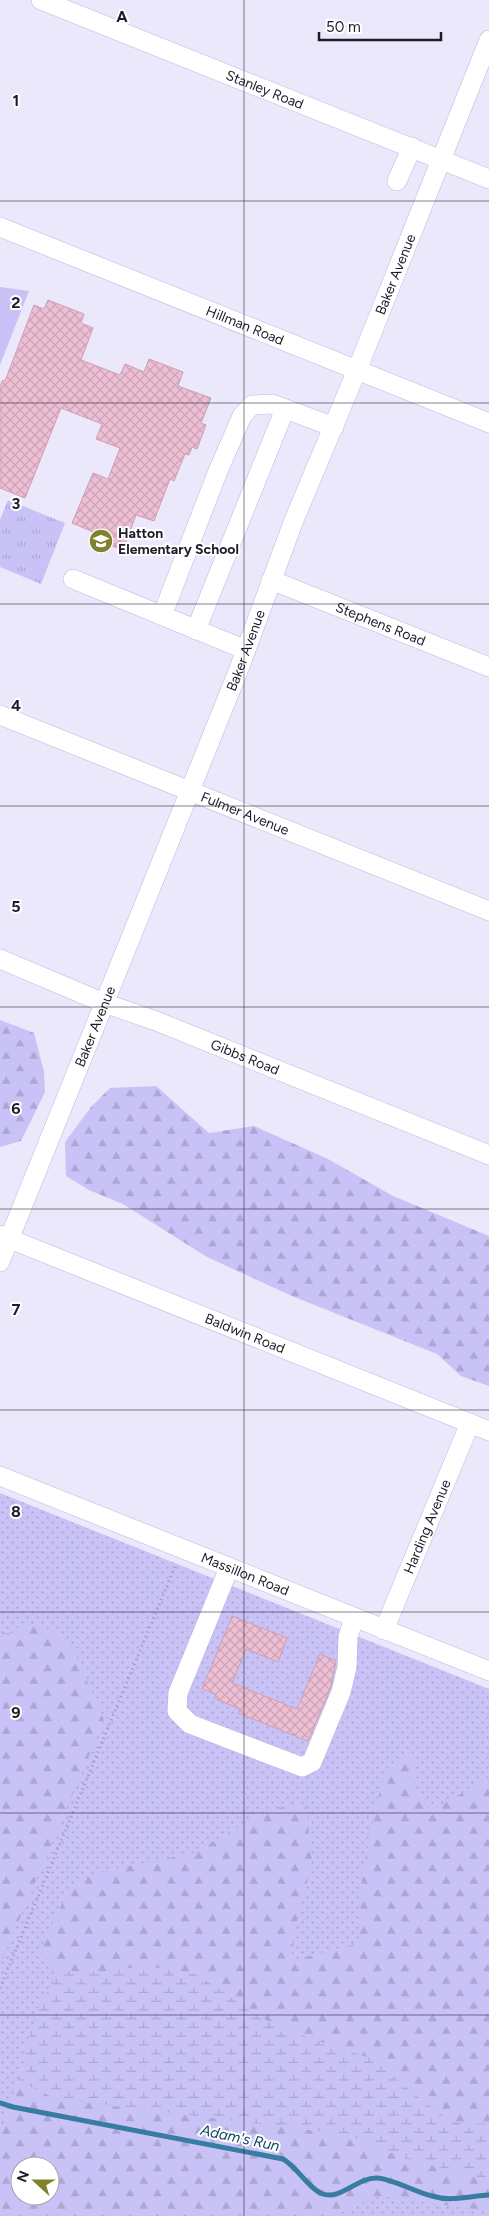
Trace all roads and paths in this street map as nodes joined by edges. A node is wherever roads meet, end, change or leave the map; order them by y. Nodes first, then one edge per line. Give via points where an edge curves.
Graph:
1 (41, 0) edge
2 (489, 40) edge
3 (412, 147) junction
4 (441, 159) junction
5 (489, 179) edge
6 (397, 181) dead end
7 (0, 227) edge
8 (357, 370) junction
9 (285, 409) junction
10 (489, 423) edge
11 (334, 426) junction
12 (73, 578) dead end
13 (271, 580) junction
14 (162, 616) junction
15 (196, 630) junction
16 (246, 650) junction
17 (489, 667) edge
18 (0, 715) edge
19 (190, 791) junction
20 (489, 911) edge
21 (0, 959) edge
22 (104, 1003) junction
23 (489, 1155) edge
24 (5, 1237) edge
25 (0, 1262) edge
26 (470, 1424) junction
27 (489, 1431) edge
28 (0, 1476) edge
29 (182, 1550) junction
30 (229, 1568) junction
31 (354, 1618) junction
32 (384, 1630) junction
33 (489, 1671) edge
34 (0, 1988) edge

1 - 3 street, Stanley Road
2 - 4 street, Baker Avenue
3 - 4 street, Stanley Road
3 - 6 street
4 - 5 street, Stanley Road
4 - 8 street, Baker Avenue
7 - 8 street, Hillman Road
8 - 10 street, Hillman Road
8 - 11 street, Baker Avenue
9 - 11 street
9 - 14 street via 272,404 252,405 242,416
9 - 15 street
11 - 13 street, Baker Avenue
12 - 14 street
13 - 16 street, Baker Avenue
13 - 17 street, Stephens Road
14 - 15 street
15 - 16 street
16 - 19 street, Baker Avenue
18 - 19 street, Fulmer Avenue
19 - 20 street, Fulmer Avenue
19 - 22 street, Baker Avenue
21 - 22 street, Gibbs Road
22 - 23 street, Gibbs Road
22 - 24 street, Baker Avenue
24 - 25 street, Baker Avenue
24 - 26 street, Baldwin Road
26 - 27 street, Baldwin Road
26 - 32 street, Harding Avenue
28 - 29 street, Massillon Road
29 - 30 street, Massillon Road
29 - 34 path
30 - 31 street, Massillon Road
30 - 31 street via 178,1693 177,1711 190,1724 302,1767 312,1762 341,1692 347,1667 348,1637
31 - 32 street, Massillon Road
32 - 33 street, Massillon Road

